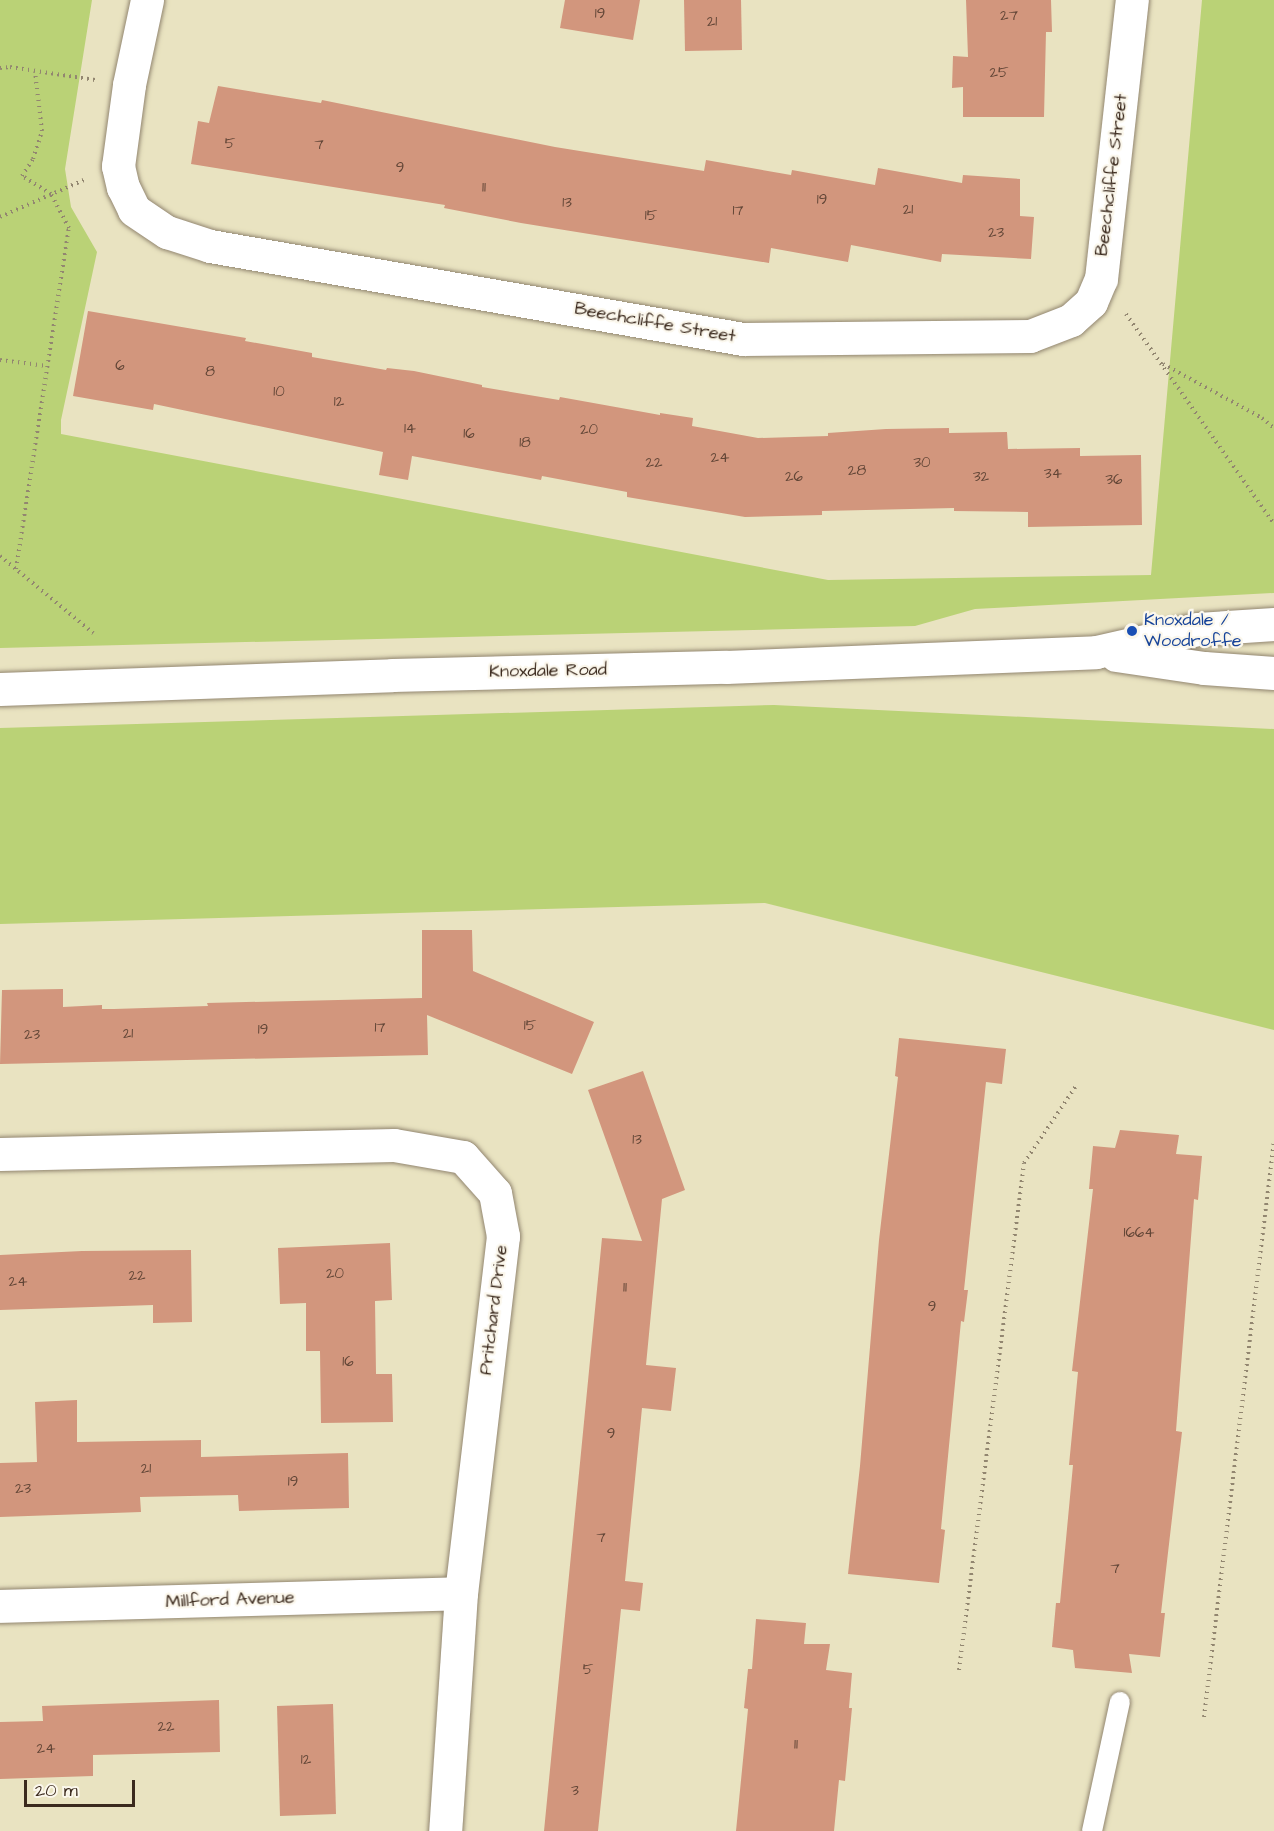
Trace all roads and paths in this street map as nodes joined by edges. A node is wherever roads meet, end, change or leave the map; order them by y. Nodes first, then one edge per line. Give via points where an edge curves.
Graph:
1 (147, 0) edge
2 (1132, 0) edge
3 (0, 68) edge
4 (35, 71) junction
5 (129, 85) junction
6 (118, 166) junction
7 (51, 194) junction
8 (0, 218) edge
9 (1101, 279) junction
10 (0, 360) edge
11 (1162, 364) junction
12 (48, 366) junction
13 (1274, 428) edge
14 (1274, 524) edge
15 (0, 556) edge
16 (16, 569) junction
17 (1274, 624) edge
18 (93, 633) dead end
19 (1096, 652) junction
20 (1274, 673) edge
21 (0, 689) edge
22 (1077, 1086) dead end
23 (1274, 1141) edge
24 (0, 1155) edge
25 (461, 1593) junction
26 (0, 1606) edge
27 (959, 1670) dead end
28 (1120, 1702) dead end
29 (1204, 1717) dead end
30 (445, 1831) edge
31 (1092, 1831) edge

1 - 5 street, Beechcliffe Street
2 - 9 street, Beechcliffe Street
3 - 4 path
4 - 5 path
4 - 7 path via 42,131 33,159 22,176
5 - 6 street, Beechcliffe Street
6 - 7 path
6 - 9 street, Beechcliffe Street via 134,210 167,232 210,246 743,339 1030,336 1071,320 1091,302
7 - 8 path
7 - 12 path via 69,228
9 - 11 path
10 - 12 path
11 - 13 path
11 - 14 path
12 - 16 path
15 - 16 path
16 - 18 path
17 - 19 street, Knoxdale Road via 1198,629
19 - 20 street, Knoxdale Road via 1204,668
19 - 21 street, Knoxdale Road
22 - 27 path via 1024,1162
23 - 29 path
24 - 25 street, Pritchard Drive via 394,1144 464,1157 495,1193 503,1236
25 - 26 street, Millford Avenue
25 - 30 street, Pritchard Drive
28 - 31 lane

